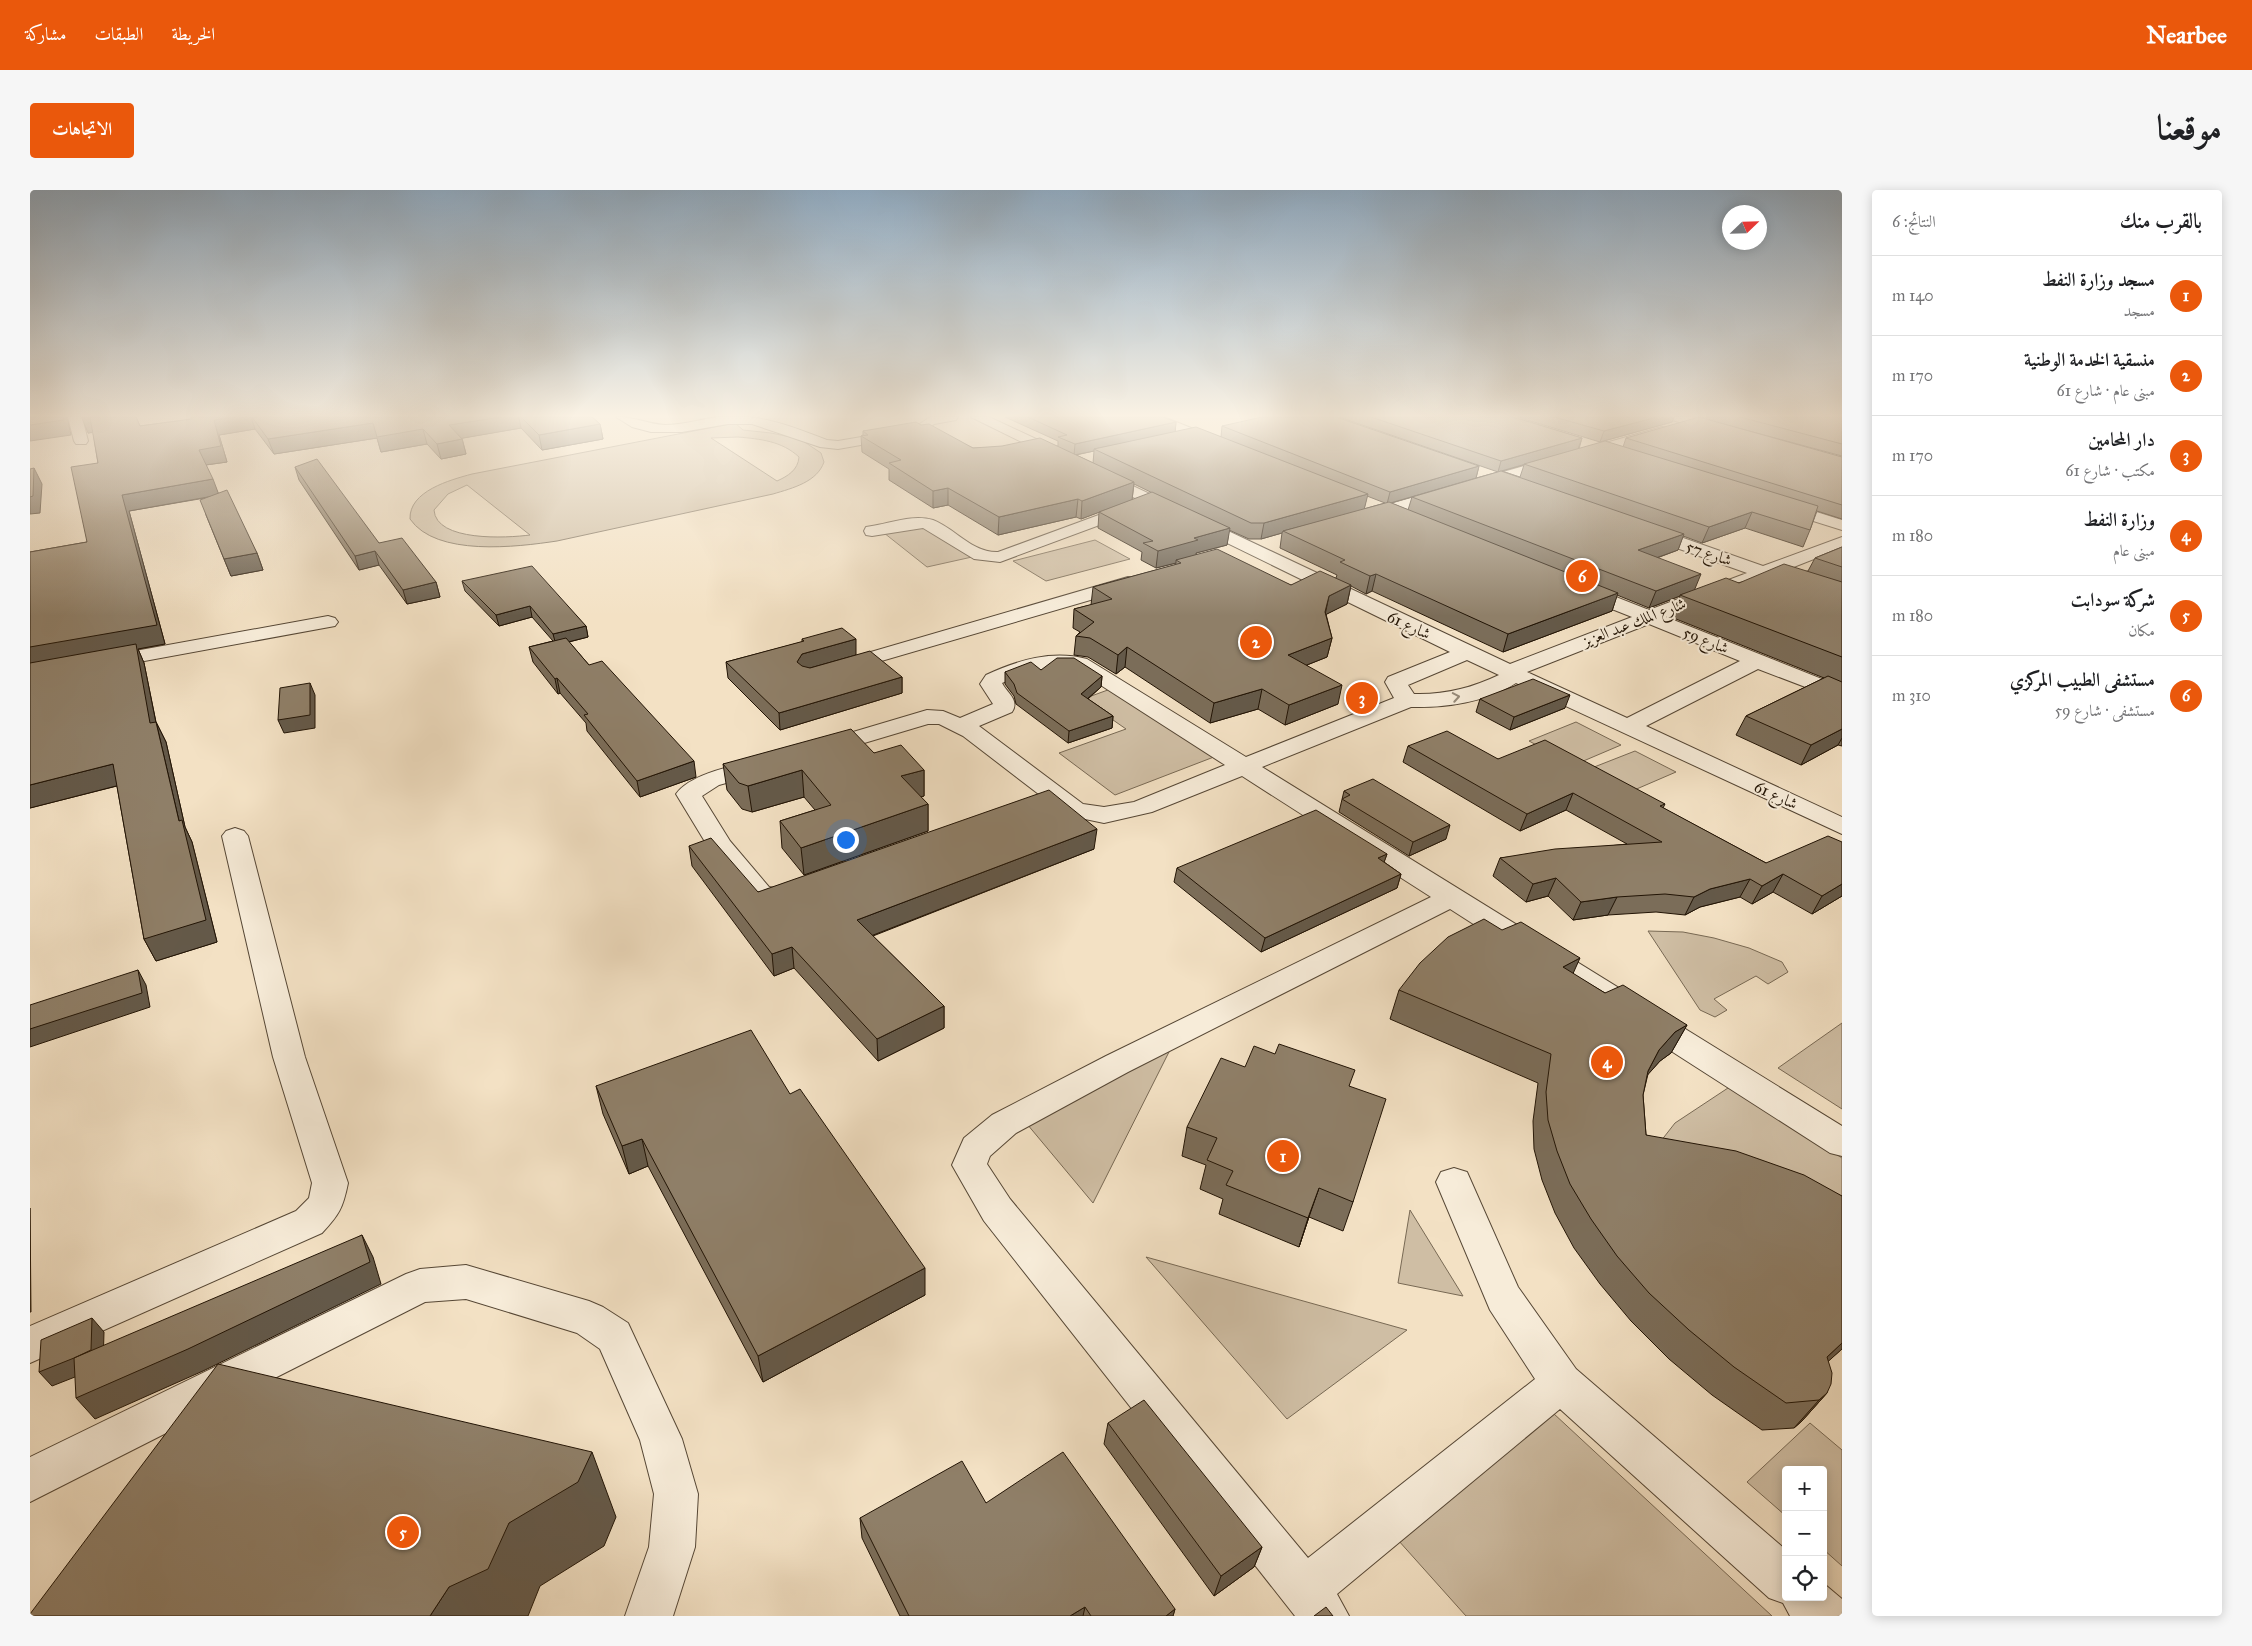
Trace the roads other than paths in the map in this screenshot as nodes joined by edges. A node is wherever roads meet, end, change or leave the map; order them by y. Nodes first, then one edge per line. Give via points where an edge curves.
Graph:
1 (1117, 484) edge
2 (1482, 484) edge
3 (1511, 484) edge
4 (1526, 489) edge
5 (1759, 499) edge
6 (1151, 500) junction
7 (1358, 500) edge
8 (1386, 511) junction
9 (1349, 522) edge
10 (1413, 522) edge
11 (1626, 524) edge
12 (1842, 526) edge
13 (872, 531) dead end
14 (1277, 542) dead end
15 (1842, 542) edge
16 (1250, 549) junction
17 (1222, 557) edge
18 (1764, 572) junction
19 (1148, 577) edge
20 (1566, 584) edge
21 (1842, 600) edge
22 (1648, 617) junction
23 (328, 622) dead end
24 (1467, 652) junction
25 (1757, 661) junction
26 (1511, 671) junction
27 (821, 673) edge
28 (30, 676) edge
29 (1842, 695) edge
30 (1408, 700) junction
31 (962, 725) junction
32 (1628, 726) junction
33 (1243, 767) junction
34 (1055, 797) junction
35 (1028, 807) edge
36 (1842, 826) edge
37 (235, 836) dead end
38 (819, 882) edge
39 (1453, 896) junction
40 (1842, 1143) edge
41 (1454, 1182) dead end
42 (30, 1345) edge
43 (1561, 1383) junction
44 (30, 1480) edge
45 (1782, 1577) edge
46 (1808, 1601) edge
47 (1315, 1604) edge
48 (649, 1616) edge
49 (1825, 1616) edge

1 - 6 street, شارع 61
2 - 8 street
3 - 4 street
5 - 12 street
6 - 13 street via 991,559 980,556 926,524 914,523
6 - 16 street, شارع 61
7 - 8 street
8 - 9 street
8 - 10 street
11 - 18 street, شارع 57
14 - 16 street
15 - 18 street, شارع الملك عبد العزيز
16 - 17 street
16 - 24 street, شارع 61
18 - 21 street, شارع 57
18 - 22 street, شارع الملك عبد العزيز
19 - 27 street
20 - 22 street, شارع 59
22 - 25 street, شارع 59
22 - 26 street, شارع الملك عبد العزيز
23 - 28 street
24 - 26 street, شارع 61
24 - 30 street via 1396,682
25 - 29 street, شارع 59
25 - 32 street
30 -> 26 street via 1462,696 1508,680
26 - 32 street, شارع 61
30 - 33 street
31 - 33 street via 1004,707 991,684 993,679 1052,660 1065,659 1080,663
31 - 34 street
31 - 38 street via 943,718 927,717 710,780 688,794 719,845 760,894 775,897
32 - 36 street, شارع 61
33 - 34 street via 1125,812 1104,814 1075,810
33 - 39 street
34 - 35 street
37 - 42 street via 289,1057 330,1183 326,1204 309,1222
39 - 40 street
39 - 47 street via 1004,1124 976,1148 969,1165 997,1210
41 - 43 street via 1504,1298
43 - 45 street
43 - 47 street
44 - 48 street via 420,1286 466,1282 590,1318 614,1336 661,1440 676,1494 672,1547
46 - 49 street

